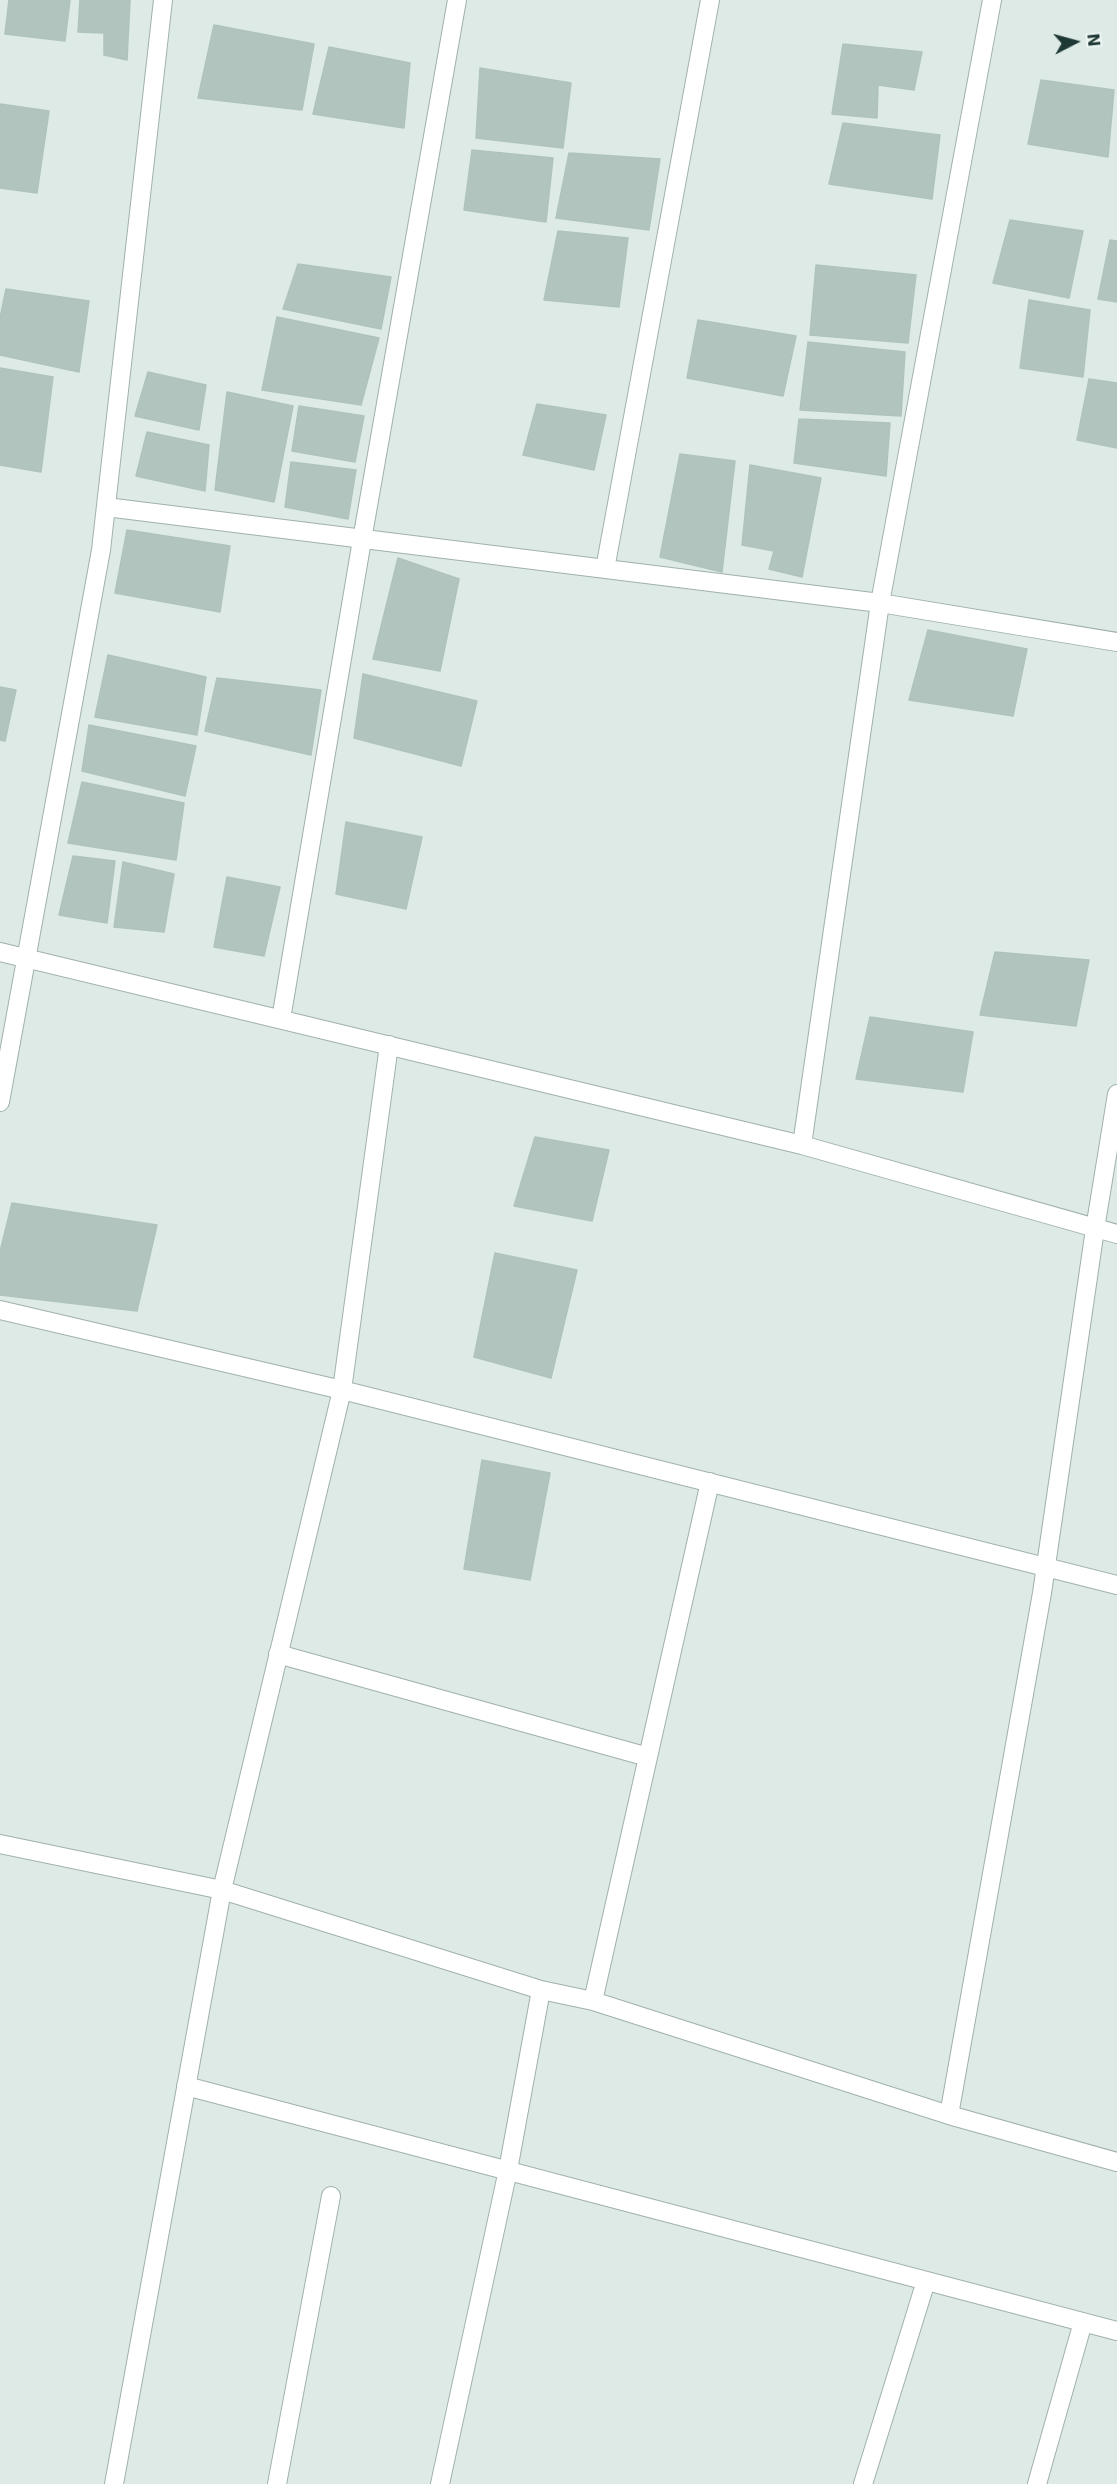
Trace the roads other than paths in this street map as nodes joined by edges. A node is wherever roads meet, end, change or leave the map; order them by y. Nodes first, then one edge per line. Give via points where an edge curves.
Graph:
1 (162, 0) edge
2 (457, 0) edge
3 (710, 0) edge
4 (992, 0) edge
5 (106, 507) junction
6 (362, 540) junction
7 (605, 569) junction
8 (880, 603) junction
9 (1117, 642) edge
10 (0, 952) edge
11 (28, 957) junction
12 (281, 1019) junction
13 (389, 1045) junction
14 (1117, 1094) edge
15 (0, 1102) edge
16 (802, 1144) junction
17 (1095, 1229) junction
18 (1117, 1234) edge
19 (0, 1310) edge
20 (342, 1390) junction
21 (710, 1482) junction
22 (1046, 1567) junction
23 (1117, 1585) edge
24 (278, 1654) junction
25 (648, 1757) junction
26 (0, 1844) edge
27 (222, 1890) junction
28 (541, 1990) junction
29 (593, 2001) junction
30 (186, 2086) junction
31 (949, 2115) junction
32 (1117, 2162) edge
33 (508, 2170) junction
34 (331, 2196) dead end
35 (926, 2281) junction
36 (1083, 2322) junction
37 (1117, 2331) edge
38 (114, 2484) edge
39 (277, 2484) edge
40 (440, 2484) edge
41 (863, 2484) edge
42 (1037, 2484) edge

1 - 5 street
2 - 6 street
3 - 7 street
4 - 8 street
5 - 6 street
5 - 11 street
6 - 7 street
6 - 12 street
7 - 8 street
8 - 9 street
8 - 16 street
10 - 11 street
11 - 12 street
11 - 15 street
12 - 13 street
13 - 16 street
13 - 20 street
14 - 17 street
16 - 17 street
17 - 18 street
17 - 22 street
19 - 20 street
20 - 21 street
20 - 24 street
21 - 22 street
21 - 25 street
22 - 23 street
22 - 31 street
24 - 25 street
24 - 27 street
25 - 29 street
26 - 27 street
27 - 28 street
27 - 30 street
28 - 29 street
28 - 33 street
29 - 31 street
30 - 33 street
30 - 38 street
31 - 32 street
33 - 35 street
33 - 40 street
34 - 39 street
35 - 36 street
35 - 41 street
36 - 37 street
36 - 42 street

